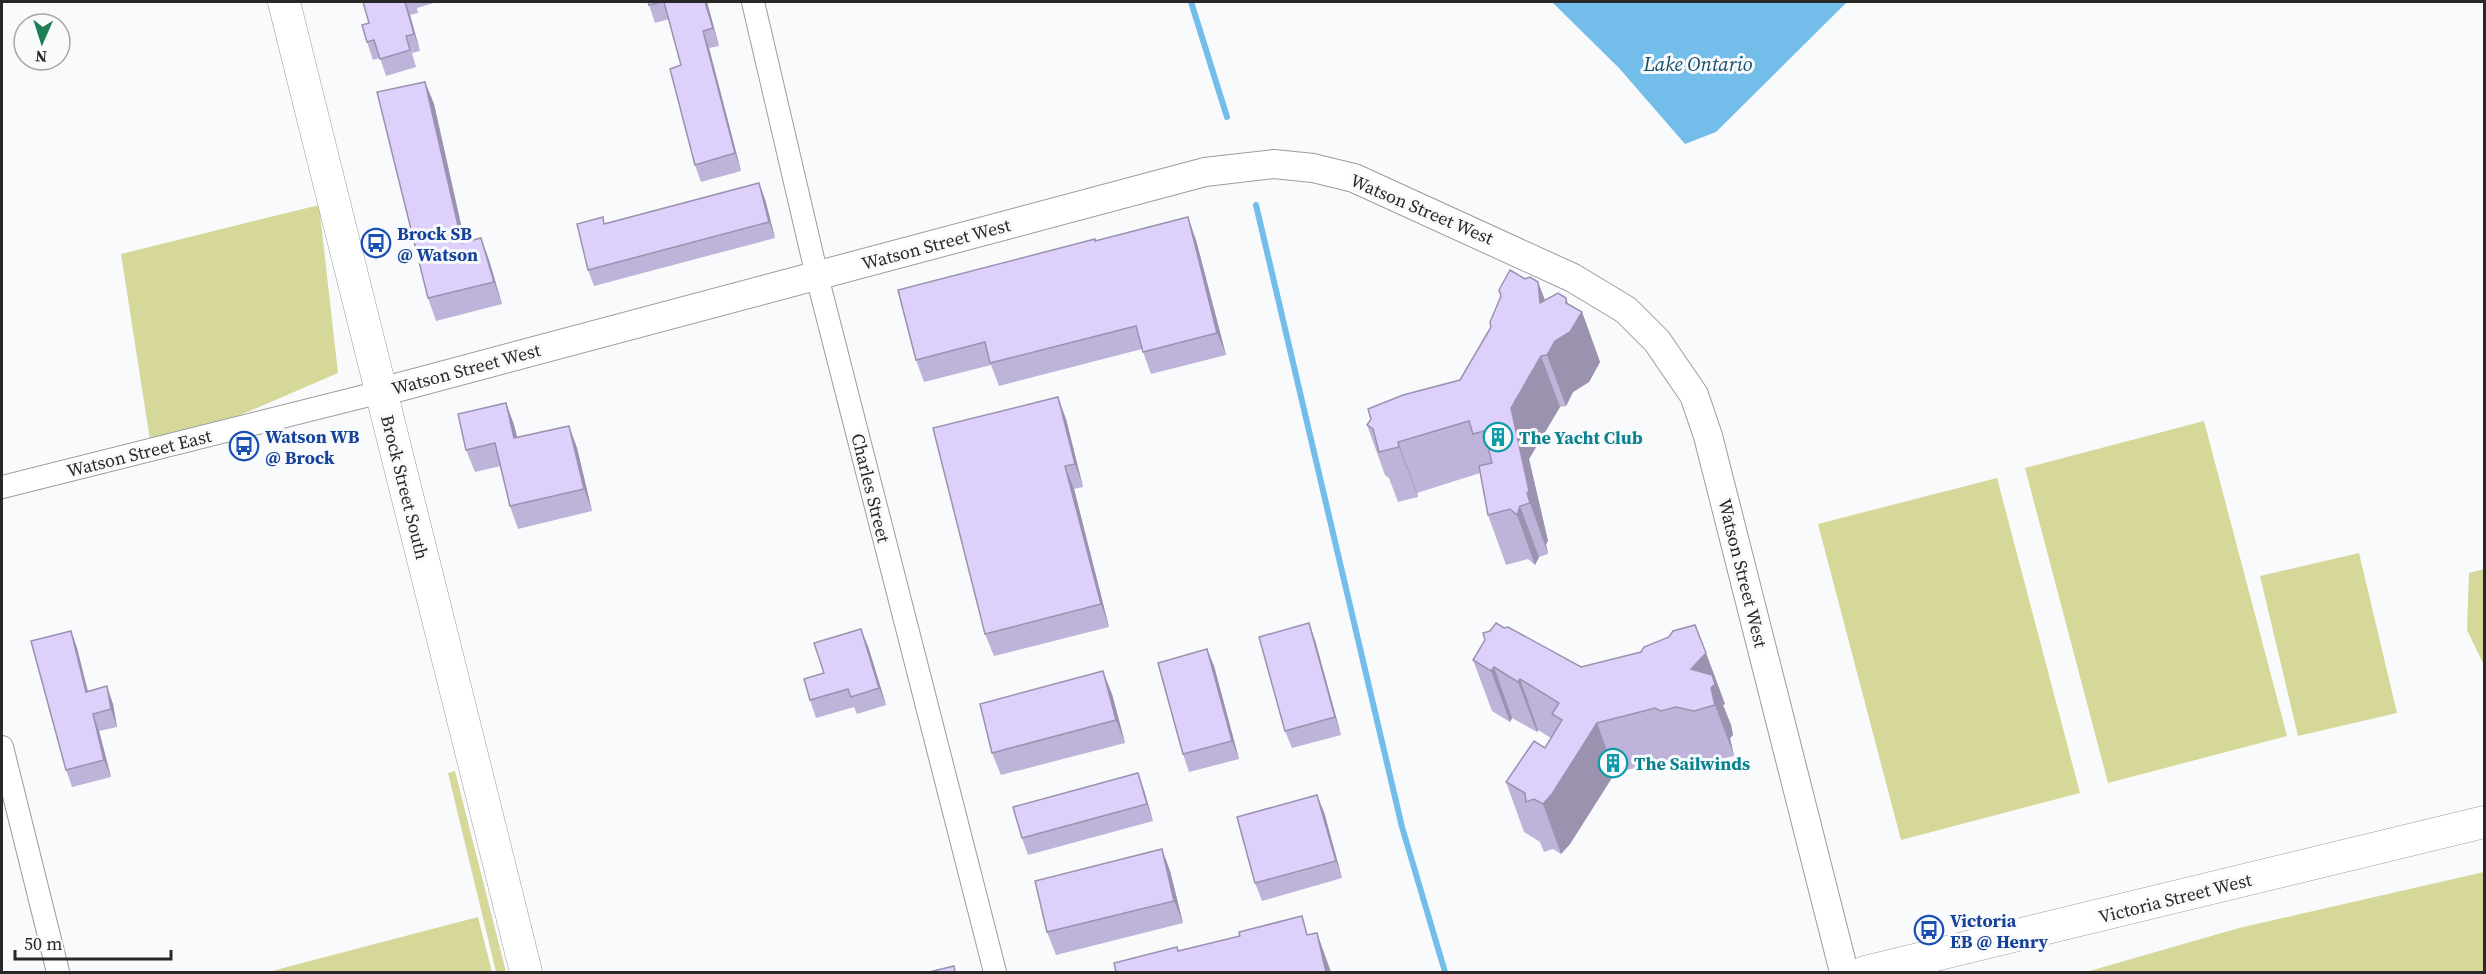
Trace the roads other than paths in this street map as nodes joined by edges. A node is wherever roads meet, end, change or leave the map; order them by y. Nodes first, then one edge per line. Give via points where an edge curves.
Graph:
1 (284, 2) edge
2 (753, 2) edge
3 (817, 276) junction
4 (381, 392) junction
5 (2, 488) edge
6 (2, 747) edge
7 (2484, 822) edge
8 (58, 972) edge
9 (526, 972) edge
10 (995, 972) edge
11 (1844, 972) edge
12 (1865, 972) edge

1 - 4 main road, Brock Street South
2 - 3 street, Charles Street
3 - 4 street, Watson Street West
3 - 10 street, Charles Street
3 - 11 street, Watson Street West via 1205,172 1274,164 1354,178 1603,294 1626,310 1657,341 1694,395 1724,495
4 - 5 street, Watson Street East
4 - 9 main road, Brock Street South
6 - 8 street
7 - 12 main road, Victoria Street West

